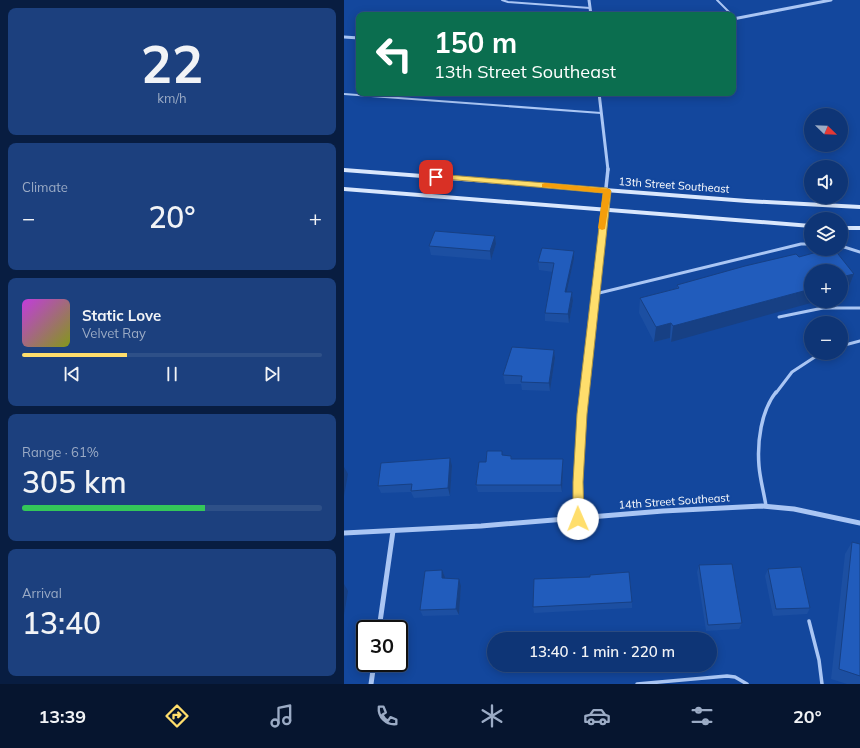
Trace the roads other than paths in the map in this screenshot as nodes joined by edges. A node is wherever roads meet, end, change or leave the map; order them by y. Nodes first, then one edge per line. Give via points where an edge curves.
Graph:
1 (502, 0) edge
2 (589, 0) edge
3 (718, 0) edge
4 (828, 0) edge
5 (590, 8) junction
6 (591, 12) edge
7 (729, 12) edge
8 (736, 16) edge
9 (344, 37) edge
10 (356, 38) edge
11 (344, 94) edge
12 (356, 95) edge
13 (364, 96) edge
14 (599, 96) edge
15 (601, 113) junction
16 (344, 170) edge
17 (344, 189) edge
18 (607, 191) junction
19 (860, 207) edge
20 (604, 210) junction
21 (804, 225) edge
22 (848, 228) edge
23 (860, 228) edge
24 (804, 244) edge
25 (848, 248) edge
26 (860, 252) edge
27 (595, 294) junction
28 (860, 308) edge
29 (779, 317) dead end
30 (860, 341) edge
31 (848, 344) edge
32 (810, 360) edge
33 (766, 506) junction
34 (578, 519) junction
35 (860, 523) edge
36 (393, 531) junction
37 (344, 533) edge
38 (380, 620) edge
39 (809, 620) dead end
40 (373, 672) edge
41 (371, 684) edge
42 (637, 684) edge
43 (747, 684) edge
44 (822, 684) edge

1 - 5 lane
2 - 5 street
3 - 7 lane
4 - 8 street
5 - 6 street
9 - 10 street
11 - 12 lane
13 - 15 lane
14 - 15 street
15 - 18 street via 608,173
16 - 18 main road, 13th Street Southeast
17 - 20 main road
18 - 19 main road, 13th Street Southeast
18 - 20 street
20 - 21 main road
20 - 27 street
22 - 23 main road
24 - 27 lane
25 - 26 lane
27 - 34 street via 582,414
28 - 29 lane via 823,308
30 - 31 lane
32 - 33 lane via 792,372 770,400 760,434 759,466
33 - 34 street, 14th Street Southeast via 663,511
33 - 35 street, 14th Street Southeast via 794,509
34 - 36 street, 14th Street Southeast
36 - 37 street, 14th Street Southeast
36 - 38 street
39 - 44 lane via 818,654
40 - 41 street
42 - 43 lane via 727,676 735,677

